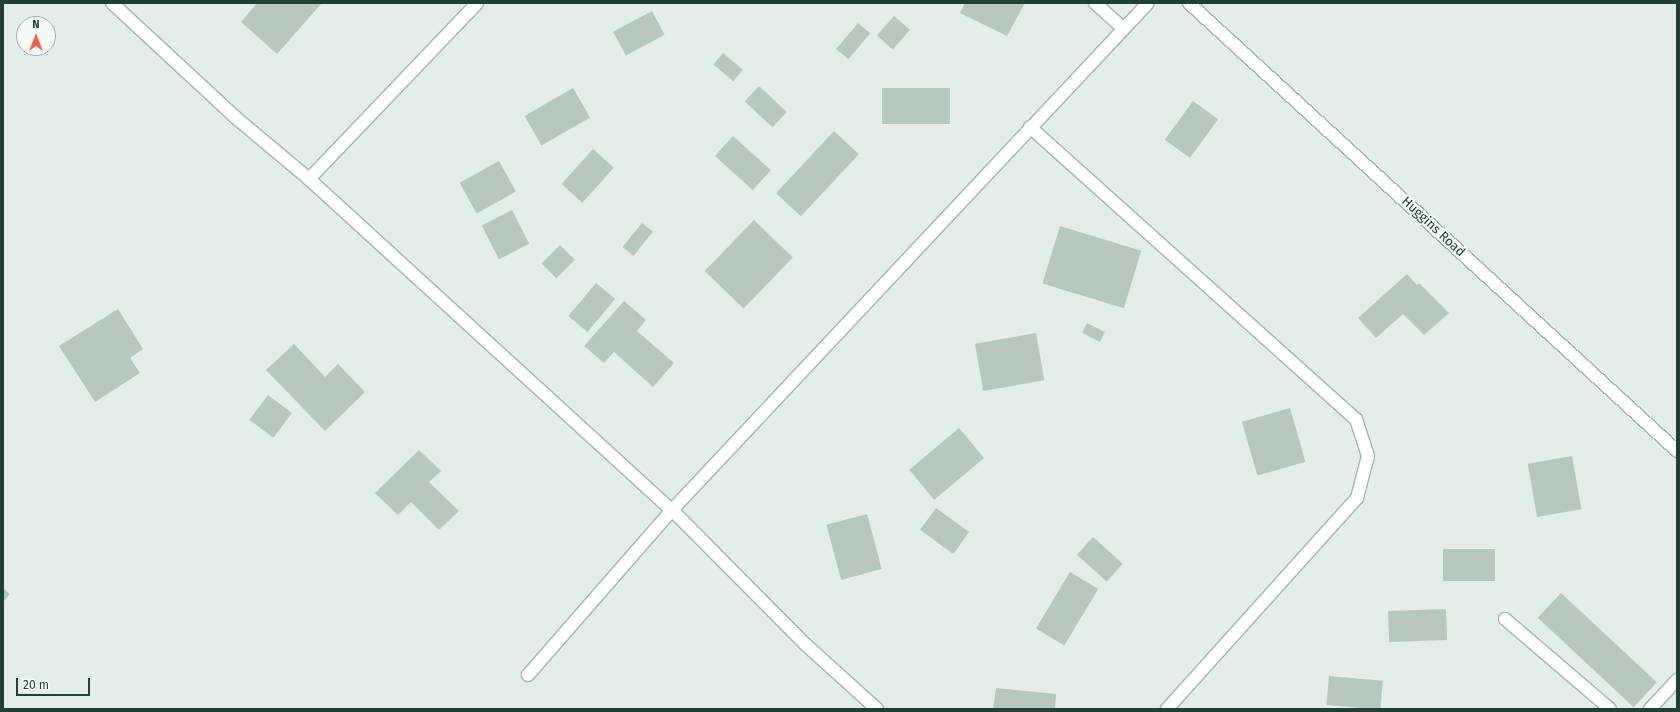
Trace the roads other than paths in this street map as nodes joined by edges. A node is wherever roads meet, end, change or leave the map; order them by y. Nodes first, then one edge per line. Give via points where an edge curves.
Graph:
1 (112, 3) edge
2 (476, 3) edge
3 (1095, 3) edge
4 (1148, 3) edge
5 (1189, 3) edge
6 (1123, 28) junction
7 (1030, 127) junction
8 (309, 179) junction
9 (1677, 451) edge
10 (672, 510) junction
11 (1505, 619) dead end
12 (528, 676) dead end
13 (1677, 680) edge
14 (878, 709) edge
15 (1167, 709) edge
16 (1610, 709) edge
17 (1650, 709) edge

1 - 8 street via 235,117
2 - 8 street
3 - 6 street
4 - 6 street
5 - 9 street, Huggins Road
6 - 7 street
7 - 10 street
7 - 15 street via 1356,419 1368,456 1357,498
8 - 10 street
10 - 12 street
10 - 14 street via 805,644
11 - 16 street
13 - 17 street

